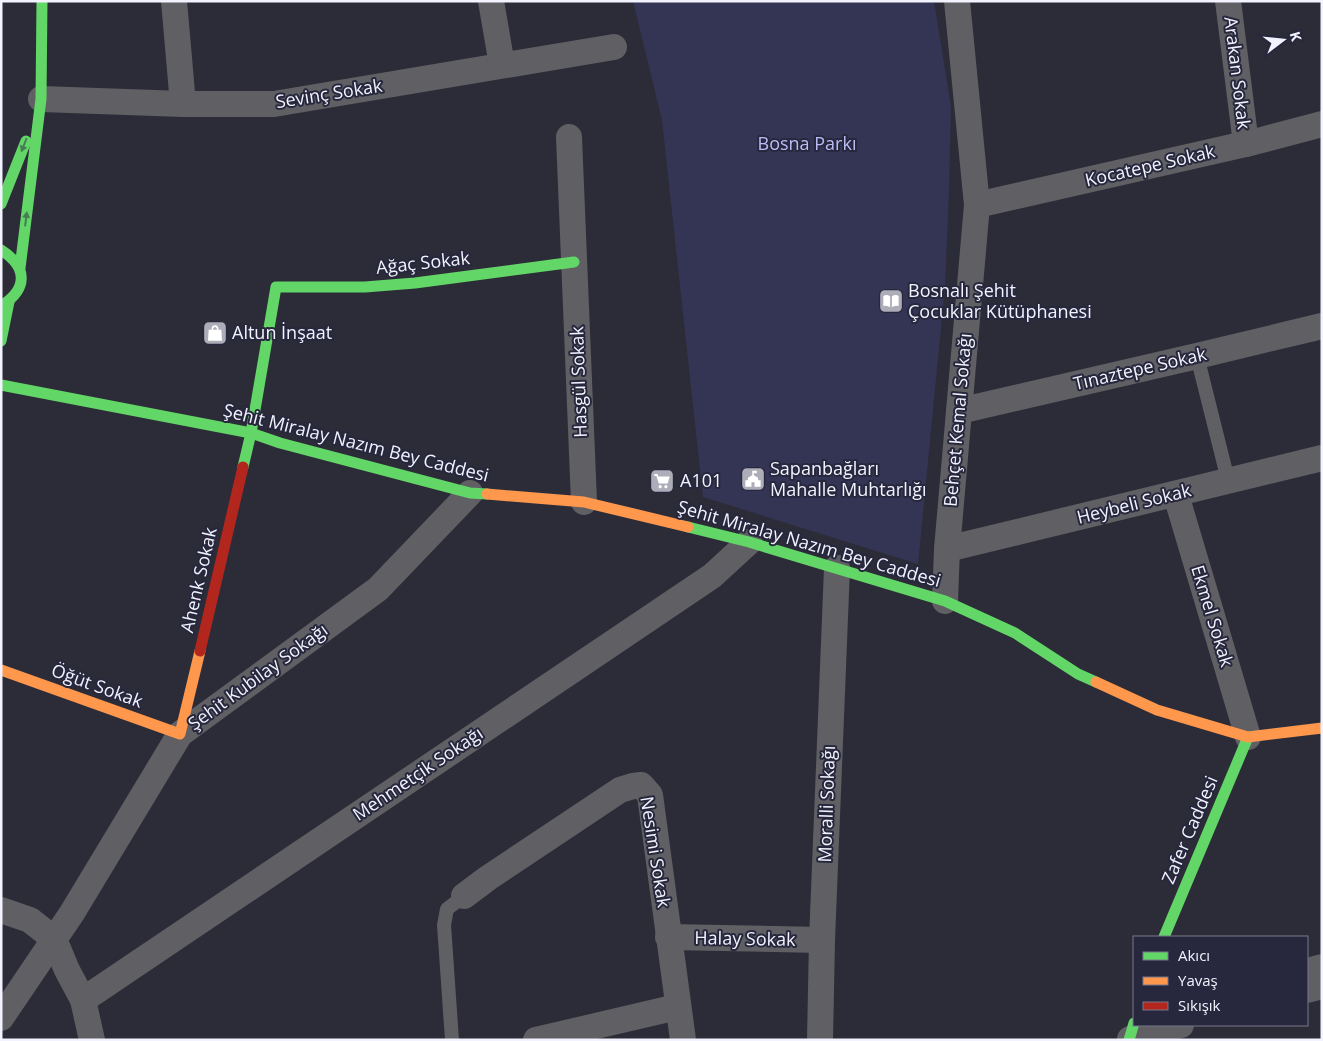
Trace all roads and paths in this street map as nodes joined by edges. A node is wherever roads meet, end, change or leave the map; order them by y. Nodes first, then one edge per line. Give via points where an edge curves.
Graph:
1 (42, 1) edge
2 (174, 1) edge
3 (491, 1) edge
4 (1228, 1) edge
5 (963, 3) edge
6 (614, 46) dead end
7 (502, 66) junction
8 (41, 100) junction
9 (183, 104) junction
10 (1322, 124) edge
11 (569, 137) dead end
12 (1246, 144) junction
13 (1, 204) edge
14 (977, 205) junction
15 (1, 250) edge
16 (574, 262) junction
17 (20, 268) junction
18 (276, 287) joint
19 (5, 304) edge
20 (1322, 326) edge
21 (1, 341) edge
22 (1197, 356) junction
23 (1, 385) edge
24 (959, 411) junction
25 (252, 433) junction
26 (1322, 458) edge
27 (1228, 480) junction
28 (470, 493) junction
29 (1176, 495) junction
30 (584, 502) junction
31 (749, 542) junction
32 (947, 549) junction
33 (837, 568) junction
34 (944, 601) junction
35 (1, 670) edge
36 (1322, 728) edge
37 (180, 734) junction
38 (1248, 737) junction
39 (464, 896) joint
40 (1, 910) edge
41 (1166, 936) edge
42 (668, 937) junction
43 (54, 940) junction
44 (822, 940) junction
45 (1322, 967) edge
46 (1308, 971) edge
47 (1322, 986) edge
48 (1308, 990) edge
49 (83, 1000) junction
50 (677, 1007) junction
51 (1, 1018) edge
52 (1133, 1026) edge
53 (1178, 1026) edge
54 (1129, 1039) edge
55 (92, 1040) edge
56 (452, 1040) edge
57 (536, 1040) edge
58 (683, 1040) edge
59 (820, 1040) edge

1 - 8 street
2 - 9 street
3 - 7 street
4 - 12 street, Arakan Sokak
5 - 14 street, Behçet Kemal Sokağı
6 - 7 street, Sevinç Sokak
7 - 9 street, Sevinç Sokak via 274,104
8 - 9 street, Sevinç Sokak
8 -> 13 street
17 -> 8 street
10 - 12 street, Kocatepe Sokak
11 - 16 street, Hasgül Sokak
12 - 14 street, Kocatepe Sokak
14 - 24 street, Behçet Kemal Sokağı
15 - 17 street via 16,260
16 - 18 street, Ağaç Sokak via 415,283 365,287
16 - 30 street, Hasgül Sokak
17 - 19 street via 20,287 16,296
18 - 25 street, Ahenk Sokak
19 - 21 street
20 - 22 street, Tınaztepe Sokak
22 - 24 street, Tınaztepe Sokak
22 - 27 lane
23 - 25 street, Şehit Miralay Nazım Bey Caddesi
24 - 32 street, Behçet Kemal Sokağı
25 - 28 street, Şehit Miralay Nazım Bey Caddesi
25 - 37 street, Ahenk Sokak
26 - 27 street, Heybeli Sokak
27 - 29 street, Heybeli Sokak
28 - 30 street, Şehit Miralay Nazım Bey Caddesi
28 - 37 street, Şehit Kubilay Sokağı via 378,589
29 - 32 street, Heybeli Sokak
29 - 38 street, Ekmel Sokak
30 - 31 street, Şehit Miralay Nazım Bey Caddesi
31 - 33 street, Şehit Miralay Nazım Bey Caddesi
31 - 49 street, Mehmetçik Sokağı via 712,576
32 - 34 street, Behçet Kemal Sokağı
33 - 34 street, Şehit Miralay Nazım Bey Caddesi
33 - 44 street, Moralli Sokağı
34 - 38 street, Şehit Miralay Nazım Bey Caddesi via 1015,633 1078,674 1157,710
35 - 37 street, Öğüt Sokak
36 - 38 street, Şehit Miralay Nazım Bey Caddesi
37 - 43 street, Şehit Kubilay Sokağı
38 - 41 street, Zafer Caddesi
39 - 42 street, Nesimi Sokak via 620,790 641,785 650,795
39 - 56 lane via 447,909 444,925
40 - 43 street via 30,920
42 - 44 street, Halay Sokak
42 - 50 street, Nesimi Sokak
43 - 49 street
43 - 51 street, Şehit Kubilay Sokağı
44 - 59 street, Moralli Sokağı
45 - 46 street
47 - 48 street
49 - 55 street
50 - 57 street
50 - 58 street, Nesimi Sokak
52 - 54 street
53 - 54 street

